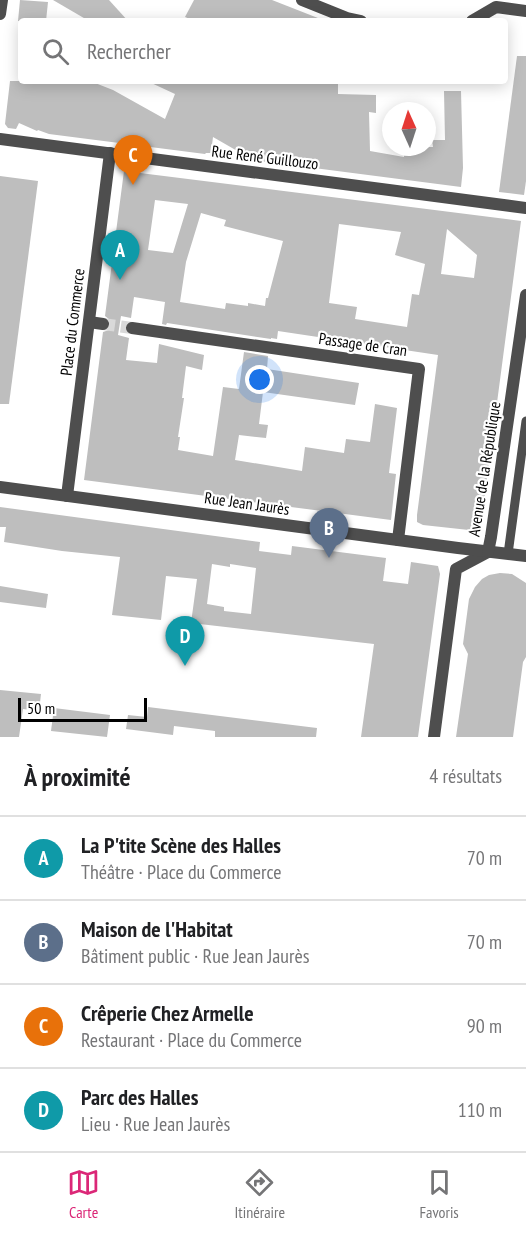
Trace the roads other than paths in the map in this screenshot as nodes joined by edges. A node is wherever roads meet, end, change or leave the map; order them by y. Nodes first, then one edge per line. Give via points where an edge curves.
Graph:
1 (2, 0) edge
2 (302, 0) edge
3 (496, 4) edge
4 (526, 11) edge
5 (0, 14) edge
6 (347, 18) edge
7 (476, 18) edge
8 (0, 139) edge
9 (110, 153) junction
10 (526, 208) edge
11 (526, 295) edge
12 (89, 322) junction
13 (103, 324) tunnel mouth
14 (132, 328) tunnel mouth
15 (526, 421) edge
16 (0, 487) edge
17 (67, 496) junction
18 (399, 540) junction
19 (488, 552) junction
20 (508, 554) junction
21 (526, 556) edge
22 (434, 737) edge

1 - 5 street
2 - 6 street
3 - 4 street
3 - 7 street
8 - 9 street, Rue René Guillouzo
9 - 10 street, Rue René Guillouzo
9 - 12 street, Place du Commerce
11 - 19 street, Avenue de la République
12 - 13 street
12 - 17 street, Place du Commerce
14 - 18 street, Passage de Cran via 419,369
15 - 20 lane, Avenue de la République
16 - 17 street, Rue Jean Jaurès
17 - 18 street, Rue Jean Jaurès
18 - 19 street, Rue Jean Jaurès
19 - 20 street, Rue Jean Jaurès
19 - 22 street, Avenue de la République via 456,569
20 - 21 street, Rue Jean Jaurès

